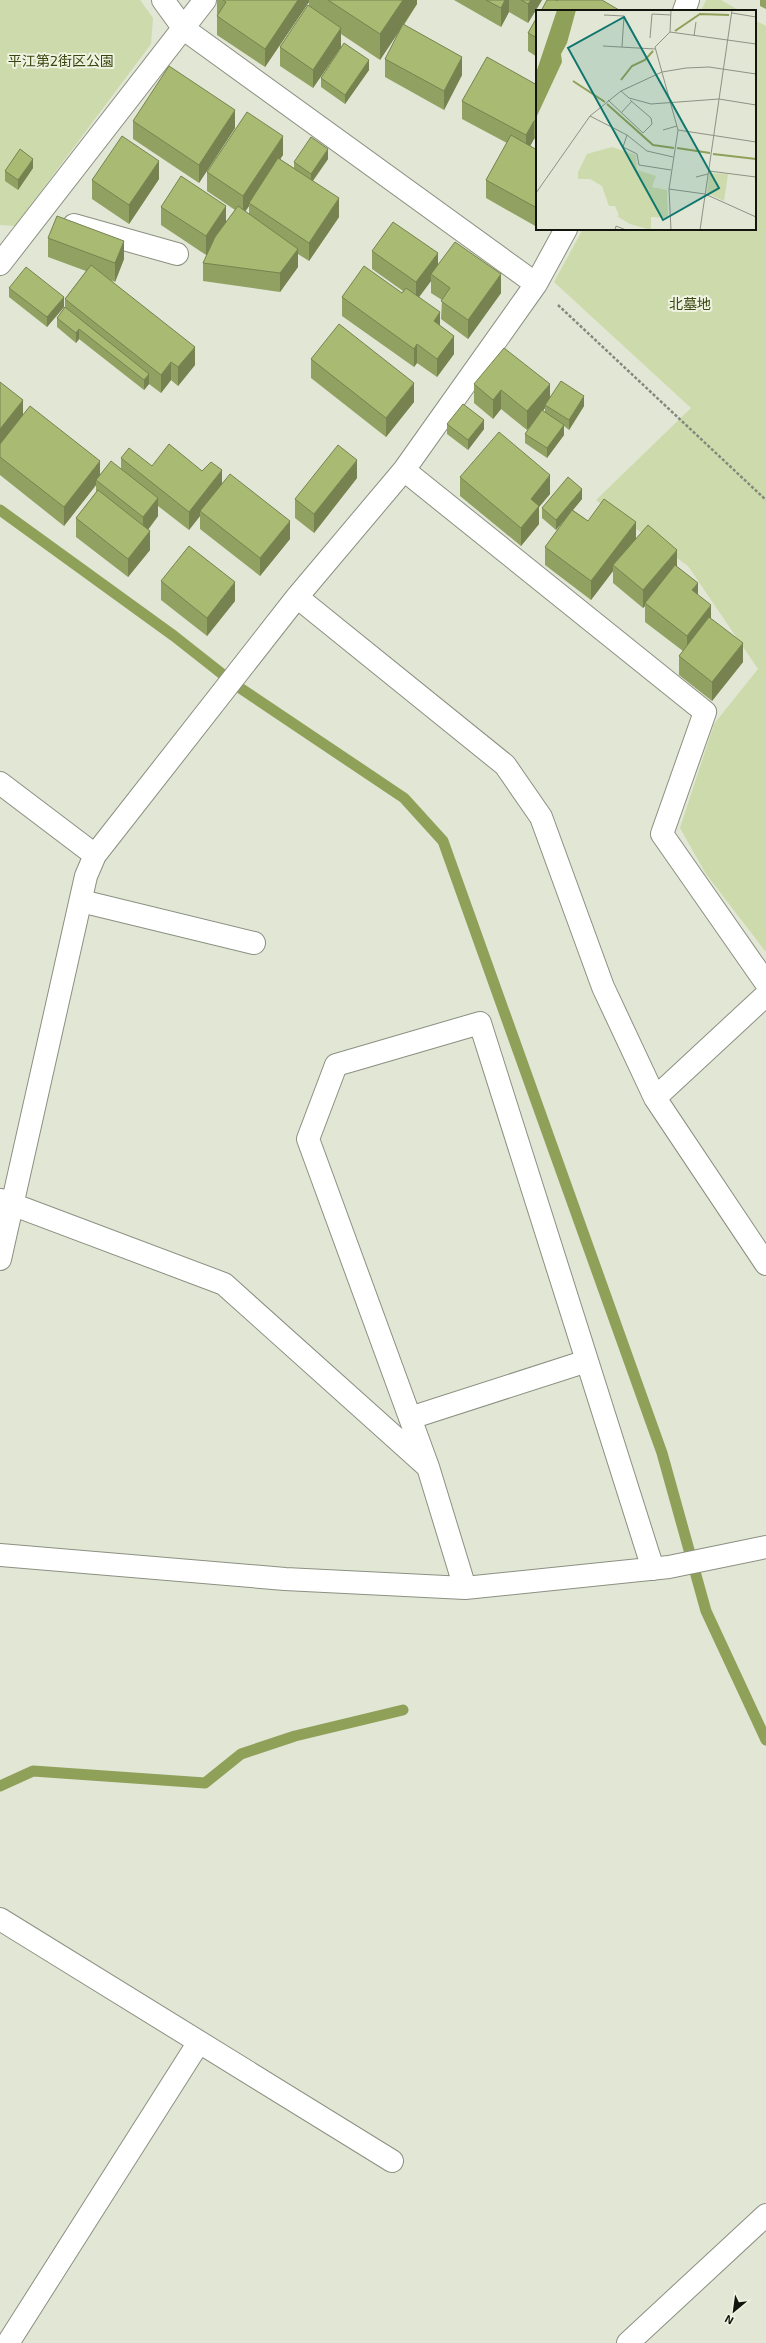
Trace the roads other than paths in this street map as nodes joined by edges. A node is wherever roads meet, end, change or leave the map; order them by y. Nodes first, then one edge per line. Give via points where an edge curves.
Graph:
1 (162, 0) edge
2 (205, 0) edge
3 (688, 0) edge
4 (684, 10) edge
5 (184, 28) junction
6 (39, 215) junction
7 (565, 230) edge
8 (3, 253) edge
9 (177, 254) dead end
10 (536, 284) junction
11 (404, 470) junction
12 (297, 597) junction
13 (0, 783) edge
14 (94, 855) junction
15 (81, 901) junction
16 (254, 943) dead end
17 (766, 983) edge
18 (766, 996) edge
19 (655, 1098) junction
20 (7, 1203) edge
21 (0, 1259) edge
22 (766, 1264) edge
23 (587, 1361) junction
24 (410, 1418) junction
25 (428, 1467) junction
26 (766, 1547) edge
27 (0, 1555) edge
28 (661, 1568) junction
29 (465, 1588) junction
30 (0, 1919) edge
31 (199, 2042) junction
32 (392, 2161) dead end
33 (766, 2215) edge
34 (8, 2343) edge
35 (628, 2343) edge

1 - 5 street
2 - 5 street
3 - 4 street
5 - 6 street
5 - 10 street
6 - 8 street
6 - 9 street
7 - 10 street
10 - 11 street
11 - 12 street
11 - 17 street via 705,712 662,834
12 - 14 street
12 - 19 street via 505,765 541,817 603,987
13 - 14 street
14 - 15 street
15 - 16 street
15 - 20 street
18 - 19 street
19 - 22 street
20 - 21 street
20 - 25 street via 224,1284
23 - 24 street
23 - 24 street via 480,1023 336,1065 308,1139
23 - 28 street
24 - 25 street
25 - 29 street
26 - 28 street
27 - 29 street via 285,1579
28 - 29 street
30 - 31 street
31 - 32 street
31 - 34 street
33 - 35 street

